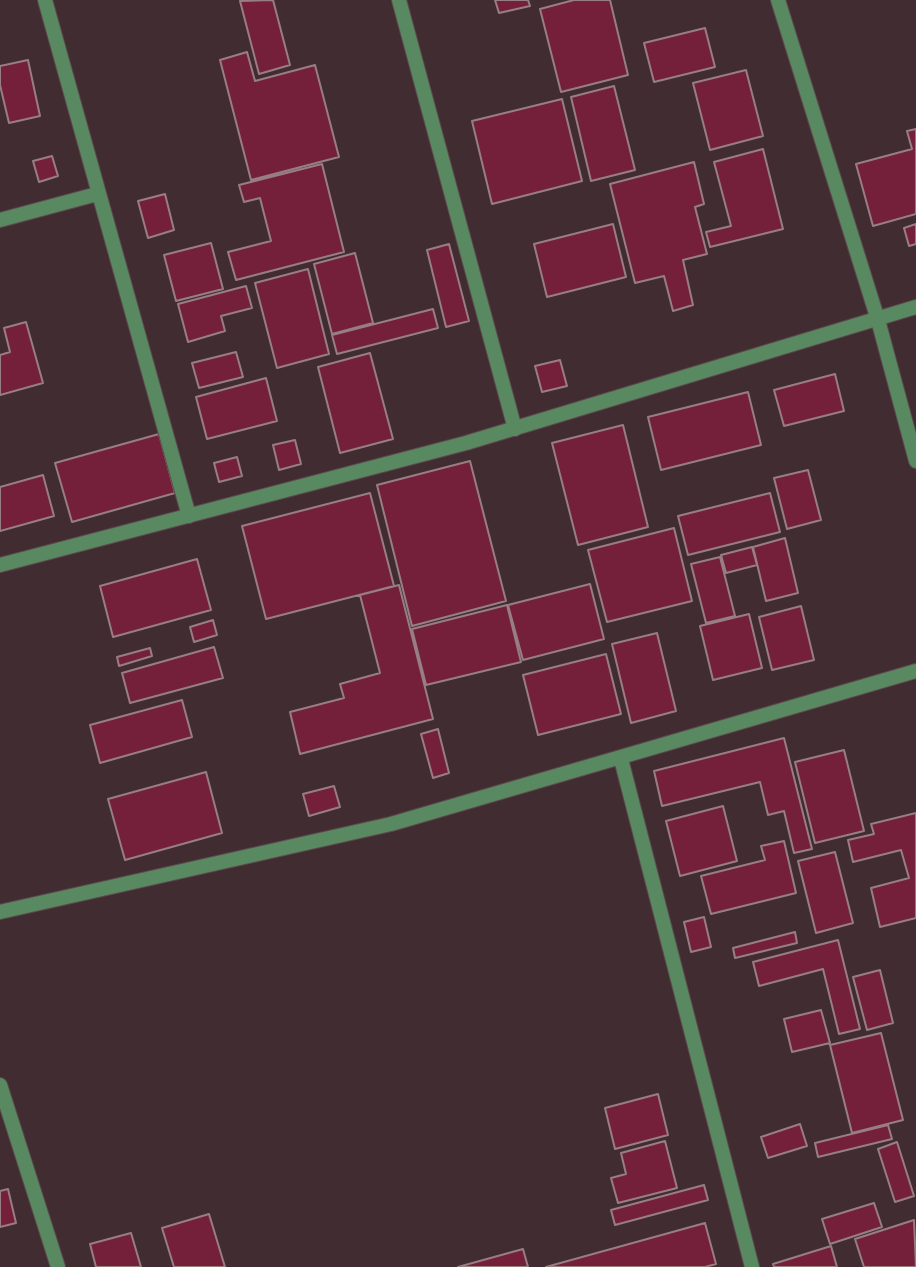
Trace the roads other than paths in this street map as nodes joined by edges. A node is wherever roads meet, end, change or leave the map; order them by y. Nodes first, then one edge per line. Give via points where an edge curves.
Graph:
1 (45, 0) edge
2 (399, 0) edge
3 (778, 0) edge
4 (97, 194) junction
5 (0, 220) edge
6 (916, 307) edge
7 (878, 320) junction
8 (515, 429) junction
9 (916, 461) edge
10 (189, 516) junction
11 (0, 565) edge
12 (916, 671) edge
13 (621, 759) junction
14 (0, 912) edge
15 (0, 1085) edge
16 (58, 1267) edge
17 (752, 1267) edge

1 - 4 street
2 - 8 street
3 - 7 street
4 - 5 street
4 - 10 street
6 - 7 street
7 - 8 street
7 - 9 street
8 - 10 street
10 - 11 street
12 - 13 street
13 - 14 street via 391,824
13 - 17 street
15 - 16 street

